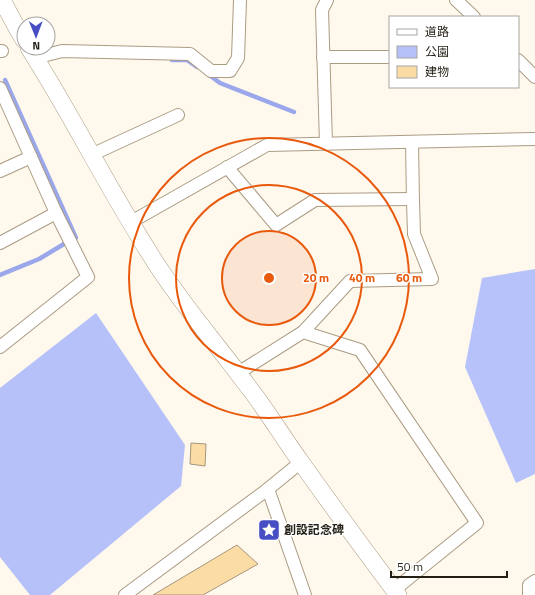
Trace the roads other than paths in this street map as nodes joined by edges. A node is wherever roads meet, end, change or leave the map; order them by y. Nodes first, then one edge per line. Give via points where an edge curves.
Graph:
1 (2, 0) edge
2 (240, 0) edge
3 (327, 0) edge
4 (456, 0) edge
5 (473, 16) edge
6 (16, 25) edge
7 (56, 51) edge
8 (34, 56) edge
9 (323, 57) junction
10 (389, 58) edge
11 (519, 61) edge
12 (535, 77) edge
13 (0, 88) edge
14 (178, 115) dead end
15 (535, 140) edge
16 (412, 142) junction
17 (326, 144) junction
18 (91, 155) junction
19 (31, 157) junction
20 (228, 167) junction
21 (0, 172) edge
22 (413, 199) junction
23 (56, 213) junction
24 (131, 222) junction
25 (0, 243) edge
26 (303, 332) junction
27 (0, 347) edge
28 (238, 373) junction
29 (301, 462) junction
30 (268, 489) junction
31 (535, 581) edge
32 (396, 592) edge
33 (125, 595) edge
34 (304, 595) edge
35 (529, 595) edge

1 - 6 street
2 - 7 street via 238,58 230,71 211,71 190,54
3 - 9 street via 322,10
4 - 5 street
8 - 18 street
9 - 10 street
9 - 17 street
11 - 12 street
13 - 19 street
14 - 18 street
15 - 16 street
16 - 17 street
16 - 22 street
17 - 20 street via 267,145
18 - 24 street
19 - 21 street
19 - 23 street
20 - 22 street via 276,225 315,200
20 - 24 street
22 - 26 street via 414,234 432,279 350,281
23 - 25 street
23 - 27 street via 88,277
24 - 28 street via 193,316
26 - 28 street
26 - 32 street via 360,350 477,523
28 - 29 street
29 - 30 street
29 - 32 street
30 - 33 street
30 - 34 street
31 - 35 street via 529,586

